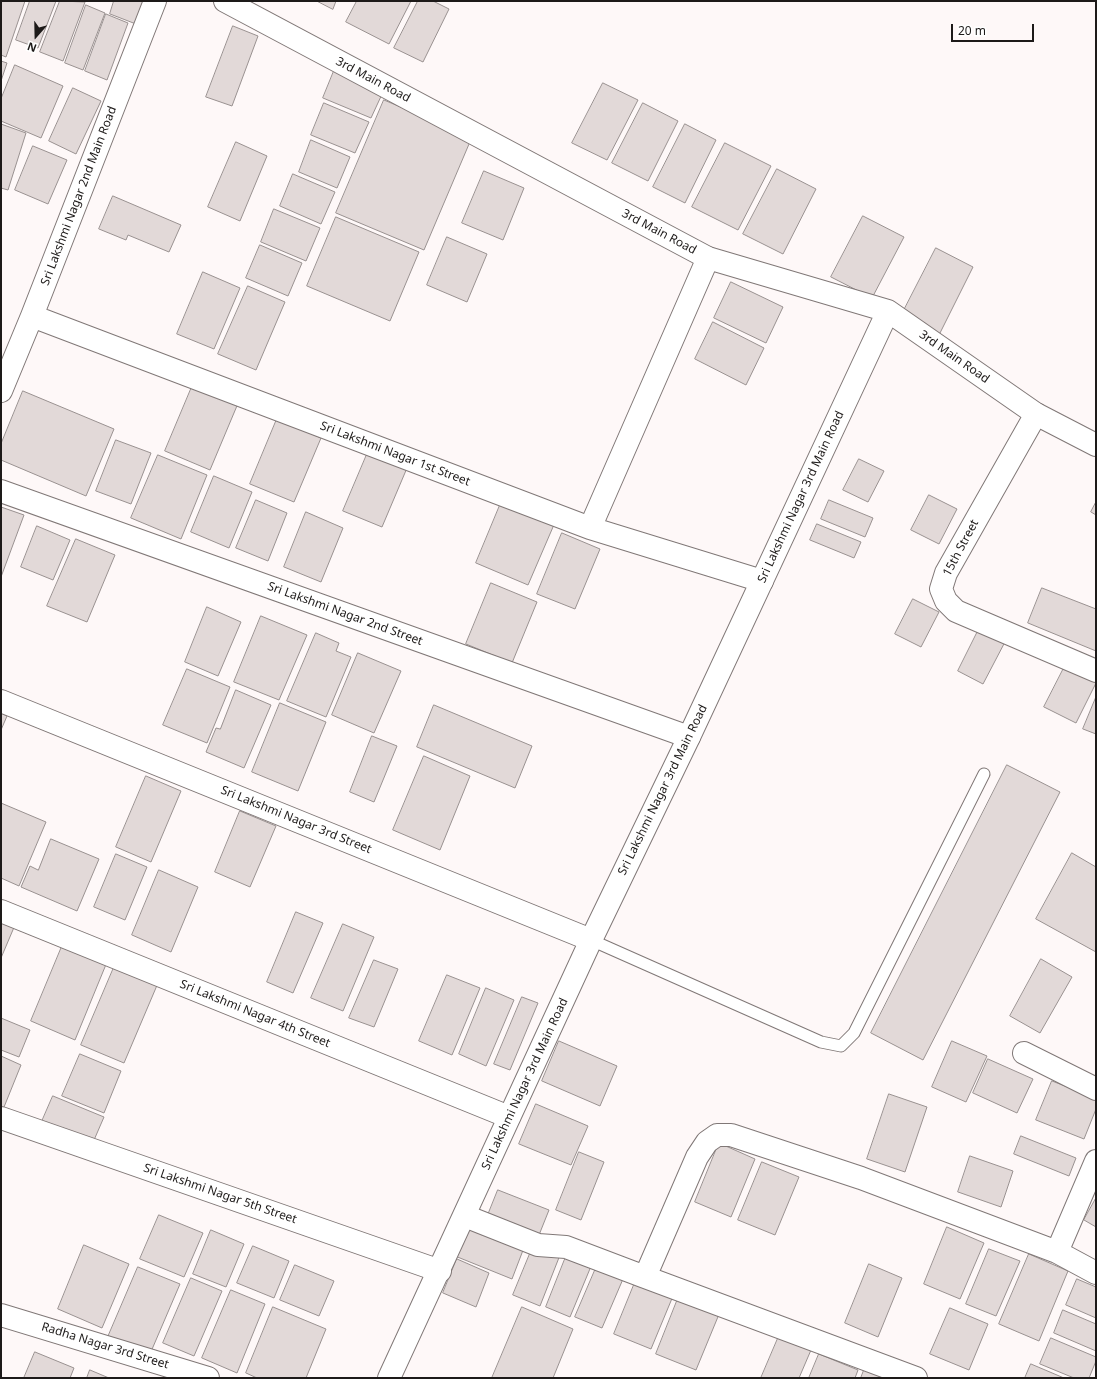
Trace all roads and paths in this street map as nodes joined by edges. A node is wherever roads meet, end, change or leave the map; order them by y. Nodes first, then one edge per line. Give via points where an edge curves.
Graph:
1 (155, 1) edge
2 (225, 1) edge
3 (708, 258) junction
4 (888, 311) junction
5 (32, 316) junction
6 (1, 391) edge
7 (1036, 414) junction
8 (1096, 444) edge
9 (1, 491) edge
10 (590, 528) junction
11 (762, 581) junction
12 (1096, 671) edge
13 (1, 701) edge
14 (689, 737) junction
15 (984, 774) dead end
16 (1, 911) edge
17 (592, 940) junction
18 (1024, 1053) dead end
19 (1096, 1089) edge
20 (509, 1117) junction
21 (1, 1118) edge
22 (1096, 1161) edge
23 (464, 1216) junction
24 (1057, 1252) junction
25 (440, 1270) junction
26 (1096, 1272) edge
27 (645, 1277) junction
28 (1, 1315) edge
29 (208, 1378) edge
30 (389, 1378) edge
31 (916, 1378) edge

1 - 5 street, Sri Lakshmi Nagar 2nd Main Road
2 - 3 street, 3rd Main Road
3 - 4 street, 3rd Main Road
3 - 10 street
4 - 7 street, 3rd Main Road
4 - 11 street, Sri Lakshmi Nagar 3rd Main Road
5 - 6 street, Sri Lakshmi Nagar 2nd Main Road
5 - 10 street, Sri Lakshmi Nagar 1st Street
7 - 8 street, 3rd Main Road
7 - 12 street, 15th Street via 946,573 941,589 946,601 956,611
9 - 14 street, Sri Lakshmi Nagar 2nd Street
10 - 11 street, Sri Lakshmi Nagar 1st Street
11 - 14 street, Sri Lakshmi Nagar 3rd Main Road
13 - 17 street, Sri Lakshmi Nagar 3rd Street
14 - 17 street, Sri Lakshmi Nagar 3rd Main Road
15 - 17 lane via 854,1033 841,1046 821,1042
16 - 20 street, Sri Lakshmi Nagar 4th Street
17 - 20 street, Sri Lakshmi Nagar 3rd Main Road
18 - 19 street
20 - 23 street, Sri Lakshmi Nagar 3rd Main Road
21 - 25 street, Sri Lakshmi Nagar 5th Street
22 - 24 street
23 - 25 street, Sri Lakshmi Nagar 3rd Main Road
23 - 27 street via 538,1245 566,1247
24 - 26 street
24 - 27 street via 860,1178 731,1136 717,1135 707,1142 698,1157
25 - 30 street, Sri Lakshmi Nagar 3rd Main Road
27 - 31 street
28 - 29 street, Radha Nagar 3rd Street

